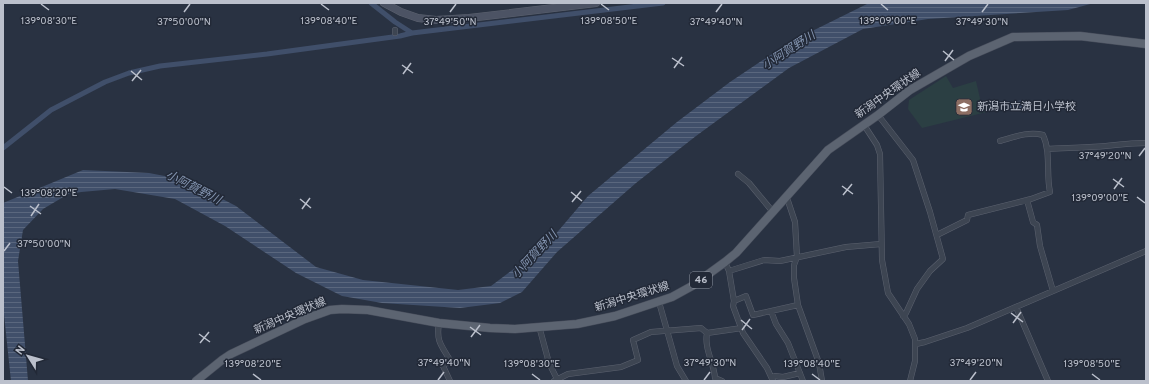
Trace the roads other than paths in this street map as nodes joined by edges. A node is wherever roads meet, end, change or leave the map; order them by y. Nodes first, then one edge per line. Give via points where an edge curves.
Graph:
1 (596, 3) edge
2 (387, 4) edge
3 (558, 5) edge
4 (1146, 44) edge
5 (878, 115) junction
6 (864, 125) junction
7 (1000, 141) dead end
8 (1146, 143) edge
9 (1047, 149) junction
10 (738, 174) dead end
11 (786, 198) junction
12 (1027, 200) junction
13 (773, 212) junction
14 (937, 236) junction
15 (881, 244) junction
16 (1146, 251) edge
17 (797, 257) junction
18 (725, 262) junction
19 (729, 271) junction
20 (1054, 291) junction
21 (734, 301) junction
22 (659, 302) junction
23 (798, 305) junction
24 (1016, 307) junction
25 (771, 311) junction
26 (903, 316) junction
27 (439, 322) junction
28 (539, 326) junction
29 (742, 328) junction
30 (667, 332) junction
31 (707, 333) junction
32 (916, 344) junction
33 (800, 372) junction
34 (556, 380) edge
35 (772, 380) edge
36 (196, 381) edge
37 (450, 381) edge
38 (686, 381) edge
39 (722, 381) edge
40 (803, 381) edge
41 (822, 381) edge
42 (910, 381) edge
43 (1048, 381) edge

1 - 3 main road
2 - 3 main road via 418,18 436,20 469,18
4 - 5 main road, 新潟中央環状線 / 46 via 1080,36 1014,36 942,71 910,90
5 - 6 main road, 新潟中央環状線 / 46
5 - 14 street via 913,160
6 - 11 main road, 新潟中央環状線 / 46 via 828,150
6 - 15 street via 880,154
7 - 9 street via 1017,136 1043,135
8 - 9 street
9 - 12 street via 1050,192
10 - 13 street
11 - 13 main road, 新潟中央環状線 / 46
11 - 17 street via 795,222
12 - 14 street via 968,215 967,220
12 - 20 street via 1033,222 1037,225 1040,246
13 - 18 main road, 新潟中央環状線 / 46
14 - 26 street via 943,258 917,289
15 - 17 street via 846,247
15 - 26 street via 888,293
16 - 20 street
17 - 19 street via 780,261 764,260
17 - 23 street via 794,278
18 - 19 street
18 - 22 main road, 新潟中央環状線 / 46 via 692,286
19 - 21 street
20 - 24 street
21 - 25 street via 746,296 753,315
21 - 29 street via 733,306
22 - 28 main road, 新潟中央環状線 / 46 via 615,316 577,324
22 - 30 street
23 - 25 street
23 - 41 street via 819,363
24 - 32 street via 967,328
24 - 43 street
25 - 33 street
26 - 32 street via 912,330
27 - 28 main road, 新潟中央環状線 / 46 via 515,329
27 - 36 main road, 新潟中央環状線 / 46 via 368,310 330,310 231,354
27 - 37 street via 438,340 450,360 443,366
28 - 34 street
29 - 31 street
29 - 35 street
30 - 31 street via 701,328
30 - 34 street via 651,332 633,340 638,360 621,367 568,374
30 - 38 street via 677,366
31 - 39 street via 708,354 715,378
32 - 42 street via 914,369
33 - 35 street via 783,377 775,376
33 - 40 street

